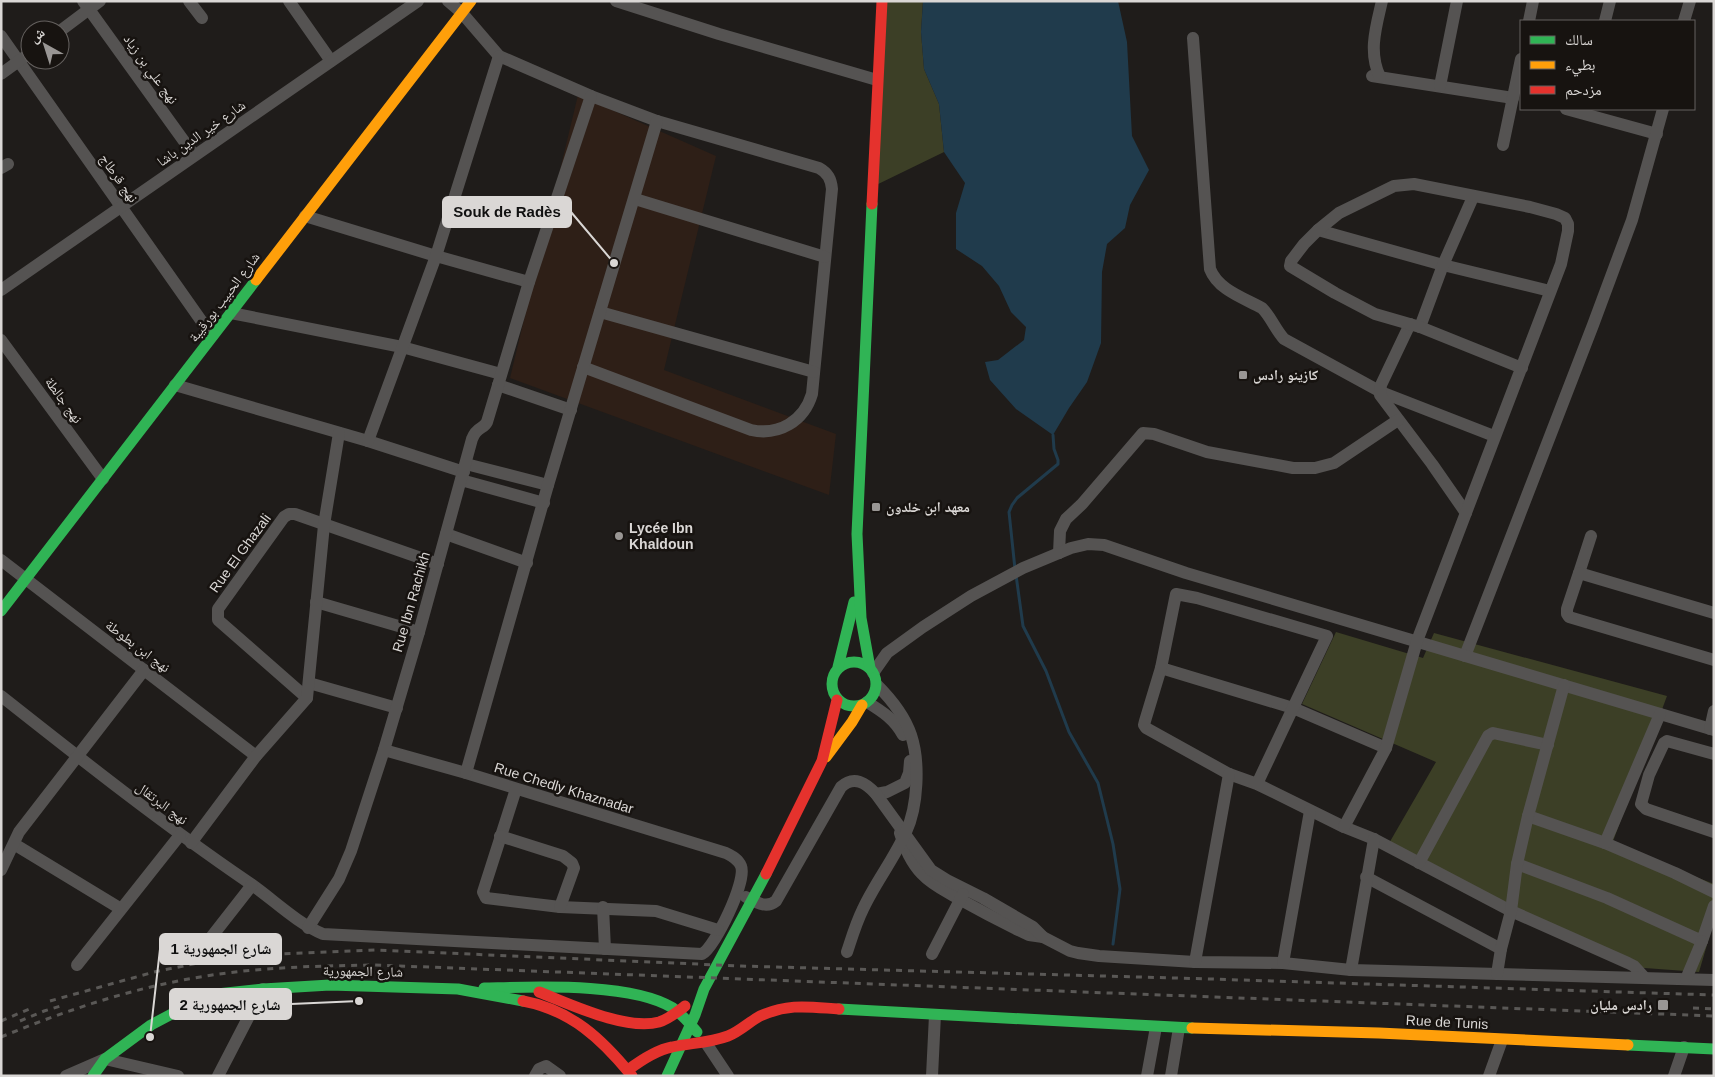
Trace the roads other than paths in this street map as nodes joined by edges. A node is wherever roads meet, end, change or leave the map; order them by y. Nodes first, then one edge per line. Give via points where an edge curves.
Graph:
1 (100, 1) edge
2 (189, 1) edge
3 (289, 1) edge
4 (418, 1) edge
5 (448, 1) edge
6 (471, 1) edge
7 (616, 1) edge
8 (882, 1) edge
9 (1382, 1) edge
10 (1457, 1) edge
11 (1533, 1) edge
12 (1610, 1) edge
13 (1690, 1) edge
14 (86, 5) edge
15 (462, 13) junction
16 (202, 18) dead end
17 (1529, 20) edge
18 (1604, 20) edge
19 (1684, 20) edge
20 (70, 21) edge
21 (1, 36) edge
22 (1193, 38) dead end
23 (499, 56) junction
24 (19, 61) junction
25 (331, 61) junction
26 (1520, 64) edge
27 (1, 74) edge
28 (877, 80) junction
29 (1440, 86) junction
30 (591, 96) junction
31 (1513, 98) junction
32 (1664, 110) edge
33 (1580, 111) edge
34 (657, 121) junction
35 (1657, 134) junction
36 (1503, 145) dead end
37 (194, 155) junction
38 (1473, 197) junction
39 (635, 199) junction
40 (120, 206) junction
41 (305, 216) junction
42 (1318, 230) junction
43 (436, 256) junction
44 (825, 257) junction
45 (1443, 265) junction
46 (528, 282) junction
47 (1, 290) edge
48 (1550, 291) junction
49 (600, 312) junction
50 (230, 313) junction
51 (1415, 326) junction
52 (212, 336) junction
53 (1, 340) edge
54 (402, 347) junction
55 (583, 366) junction
56 (1522, 368) junction
57 (814, 372) junction
58 (499, 380) junction
59 (175, 385) junction
60 (1381, 392) junction
61 (571, 410) junction
62 (1398, 420) junction
63 (339, 433) junction
64 (1494, 436) junction
65 (368, 441) junction
66 (464, 472) junction
67 (103, 479) junction
68 (548, 485) junction
69 (544, 503) junction
70 (1466, 513) junction
71 (324, 525) junction
72 (446, 534) junction
73 (1591, 536) dead end
74 (1059, 553) junction
75 (1, 560) edge
76 (527, 563) junction
77 (438, 564) junction
78 (1579, 572) junction
79 (25, 579) junction
80 (857, 584) junction
81 (316, 602) junction
82 (1, 611) edge
83 (1714, 613) edge
84 (419, 632) junction
85 (1417, 641) junction
86 (1465, 656) junction
87 (1714, 660) edge
88 (838, 668) junction
89 (1161, 668) junction
90 (144, 670) junction
91 (873, 675) junction
92 (309, 683) junction
93 (1564, 685) junction
94 (1, 696) edge
95 (307, 698) junction
96 (837, 700) junction
97 (865, 704) junction
98 (397, 708) junction
99 (1293, 708) junction
100 (1714, 711) edge
101 (1660, 714) junction
102 (1712, 730) edge
103 (1548, 745) junction
104 (1386, 748) junction
105 (384, 750) junction
106 (1714, 754) edge
107 (77, 756) junction
108 (256, 756) junction
109 (822, 762) junction
110 (466, 773) junction
111 (1229, 774) junction
112 (1257, 784) junction
113 (516, 790) junction
114 (876, 794) junction
115 (1310, 811) junction
116 (1528, 816) junction
117 (1344, 827) junction
118 (902, 832) junction
119 (1714, 832) edge
120 (180, 835) junction
121 (500, 836) junction
122 (1374, 839) junction
123 (191, 843) junction
124 (1605, 843) junction
125 (14, 844) junction
126 (1419, 863) junction
127 (1517, 864) junction
128 (1, 870) edge
129 (1366, 877) junction
130 (252, 886) junction
131 (1714, 892) edge
132 (738, 894) junction
133 (963, 895) junction
134 (1714, 906) edge
135 (560, 907) junction
136 (603, 907) junction
137 (121, 909) junction
138 (1511, 911) junction
139 (308, 928) junction
140 (718, 930) junction
141 (1702, 941) junction
142 (202, 948) dead end
143 (605, 949) junction
144 (1501, 949) junction
145 (847, 952) dead end
146 (932, 954) dead end
147 (1195, 962) junction
148 (1283, 963) junction
149 (77, 965) dead end
150 (1351, 970) junction
151 (1497, 974) junction
152 (1644, 978) junction
153 (1686, 979) junction
154 (1714, 980) edge
155 (523, 986) junction
156 (263, 989) junction
157 (458, 989) junction
158 (704, 989) junction
159 (935, 1015) junction
160 (1156, 1028) junction
161 (1179, 1028) junction
162 (1502, 1040) junction
163 (706, 1042) junction
164 (1684, 1047) junction
165 (1714, 1049) edge
166 (655, 1053) junction
167 (105, 1059) junction
168 (630, 1073) edge
169 (66, 1076) edge
170 (92, 1076) edge
171 (178, 1076) edge
172 (218, 1076) edge
173 (535, 1076) edge
174 (560, 1076) edge
175 (639, 1076) edge
176 (667, 1076) edge
177 (728, 1076) edge
178 (932, 1076) edge
179 (1147, 1076) edge
180 (1171, 1076) edge
181 (1490, 1076) edge
182 (1674, 1076) edge

1 - 14 street
2 - 16 street
3 - 25 street
4 - 25 street, شارع خير الدين باشا
5 - 15 street
6 - 15 main road, شارع الحبيب بورقيبة
7 - 28 street
8 - 28 main road
9 - 29 street via 1374,40 1376,76
10 - 29 street
11 - 17 street
12 - 18 street
13 - 19 street
14 - 20 street
14 - 37 street, نهج علي بن زياد
15 - 23 street
15 - 41 main road, شارع الحبيب بورقيبة
21 - 24 street, نهج قرطاج
22 - 60 street via 1213,278 1262,308 1284,339
23 - 30 street
23 - 43 street
24 - 27 street
24 - 40 street, نهج قرطاج
25 - 37 street, شارع خير الدين باشا
26 - 31 street
28 - 80 main road
29 - 31 street
30 - 34 street
30 - 46 street, Rue Ibn Rachikh
31 - 36 street
32 - 35 street
33 - 35 street
34 - 39 street
34 - 44 street via 824,171 832,184
35 - 86 street via 1632,220
37 - 40 street, شارع خير الدين باشا
38 - 42 street via 1414,184 1394,186 1339,213
38 - 45 street
38 - 48 street via 1530,207 1565,218 1568,224 1566,245
39 - 44 street
39 - 49 street
40 - 47 street, شارع خير الدين باشا
40 - 52 street, نهج قرطاج
41 - 43 street
41 - 50 main road, شارع الحبيب بورقيبة
42 - 45 street
42 - 51 street via 1291,261 1292,268 1375,314
43 - 46 street
43 - 54 street
44 - 57 street
45 - 48 street
45 - 51 street
46 - 58 street, Rue Ibn Rachikh
48 - 56 street
49 - 55 street
49 - 57 street
50 - 52 main road, شارع الحبيب بورقيبة
50 - 54 street
51 - 56 street
51 - 60 street via 1381,385
52 - 59 main road, شارع الحبيب بورقيبة
53 - 67 street, نهج جالطة
54 - 58 street
54 - 65 street
55 - 57 street via 751,430 765,432 785,426 801,415 810,402
55 - 61 street
56 - 64 street
58 - 61 street
58 - 66 street, Rue Ibn Rachikh via 487,422 474,434
59 - 63 street
59 - 67 main road, شارع الحبيب بورقيبة
60 - 62 street
60 - 64 street
61 - 68 street
62 - 70 street
62 - 74 street via 1334,463 1315,468 1293,468 1207,452 1143,433 1066,519 1060,531
63 - 65 street
63 - 71 street
64 - 70 street
65 - 66 street
66 - 68 street
66 - 69 street
66 - 72 street, Rue Ibn Rachikh
67 - 79 main road, شارع الحبيب بورقيبة
68 - 69 street
69 - 76 street
70 - 85 street
71 - 77 street, Rue El Ghazali
71 - 81 street
71 - 95 street, Rue El Ghazali via 295,514 284,517 218,609 217,615 218,620
72 - 76 street
72 - 77 street, Rue Ibn Rachikh
73 - 78 street
74 - 85 street via 1088,544 1104,545
74 - 91 street via 1006,576 923,627 887,654
75 - 79 street, نهج ابن بطوطة
76 - 110 street
77 - 84 street, Rue Ibn Rachikh
78 - 83 street
78 - 87 street via 1566,610 1569,617
79 - 82 main road, شارع الحبيب بورقيبة
79 - 90 street, نهج ابن بطوطة
80 - 88 main road
80 - 91 main road via 860,621
81 - 84 street
81 - 92 street
84 - 98 street, Rue Ibn Rachikh
85 - 86 street
85 - 104 street
86 - 93 street
88 - 91 main road via 855,661 863,663
88 - 96 main road via 831,683
89 - 99 street
89 - 99 street via 1178,593 1326,635
89 - 111 street via 1144,725
90 - 107 street
90 - 108 street, نهج ابن بطوطة
91 - 97 main road via 875,693
91 - 118 street via 905,722 914,749 916,794
92 - 95 street
92 - 98 street
93 - 101 street
93 - 103 street
94 - 107 street, نهج البرتقال
95 - 108 street
96 - 97 main road via 853,707
96 - 109 main road
97 - 109 main road
97 - 114 street via 886,713 897,724 910,755 905,783
98 - 105 street, Rue Ibn Rachikh
99 - 104 street
99 - 112 street
100 - 102 street
101 - 102 street
101 - 124 street
103 - 116 street
103 - 126 street via 1493,733 1488,736
104 - 117 street
105 - 110 street, Rue Chedly Khaznadar
105 - 139 street, Rue Ibn Rachikh via 351,851 339,879
106 - 119 street via 1664,743 1649,775 1641,804 1646,809
107 - 120 street, نهج البرتقال
107 - 125 street via 19,832
108 - 123 street
109 - 158 main road via 750,906
110 - 113 street, Rue Chedly Khaznadar
111 - 112 street
111 - 147 street
112 - 115 street
113 - 121 street
113 - 132 street, Rue Chedly Khaznadar via 726,853 741,866
114 - 118 street
114 - 132 street via 857,780 846,782 841,787 773,904 762,905
115 - 117 street
115 - 148 street
116 - 124 street
116 - 127 street
117 - 122 street
118 - 133 street via 921,873 941,889
118 - 145 street via 863,908
120 - 123 street, نهج البرتقال
120 - 137 street
121 - 135 street via 563,856 572,863 574,868
121 - 135 street via 483,892 486,898
122 - 126 street
122 - 129 street
123 - 130 street, نهج البرتقال
124 - 131 street
125 - 128 street
125 - 137 street
126 - 138 street
127 - 138 street
127 - 141 street via 1607,898
129 - 144 street
129 - 150 street
130 - 139 street, نهج البرتقال
130 - 142 street
132 - 140 street
133 - 146 street
133 - 147 street via 1029,935 1043,937 1070,951
134 - 141 street
135 - 136 street
136 - 140 street via 656,911
136 - 143 street
137 - 149 street
138 - 144 street
138 - 152 street via 1634,966
139 - 143 street, نهج البرتقال via 332,936
140 - 143 street, نهج البرتقال via 710,947 702,954
141 - 153 street
144 - 151 street
147 - 148 street
148 - 150 street
150 - 151 street
151 - 152 street
152 - 153 street
153 - 154 street
155 - 157 main road
155 - 158 main road via 629,1024 654,1024 675,1014
155 - 163 main road via 610,990 648,997 685,1018
156 - 157 main road, شارع الجمهورية via 330,985
156 - 167 main road, شارع الجمهورية via 217,994 181,1009 151,1025
156 - 172 street
157 - 168 main road, شارع الجمهورية via 533,1003 569,1017 600,1038
158 - 176 main road
159 - 160 main road, Rue de Tunis
159 - 163 main road, Rue de Tunis via 792,1006 759,1017 729,1036
159 - 178 street
160 - 161 main road, Rue de Tunis
160 - 179 street
161 - 162 main road, Rue de Tunis
161 - 180 street
162 - 164 main road, Rue de Tunis
162 - 181 street
163 - 166 main road, Rue de Tunis via 670,1047
163 - 177 street
164 - 165 main road, Rue de Tunis
164 - 182 street
166 - 168 main road, Rue de Tunis via 640,1061
166 - 175 main road
167 - 169 street
167 - 170 main road, شارع الجمهورية
167 - 171 street
173 - 174 street via 546,1066

